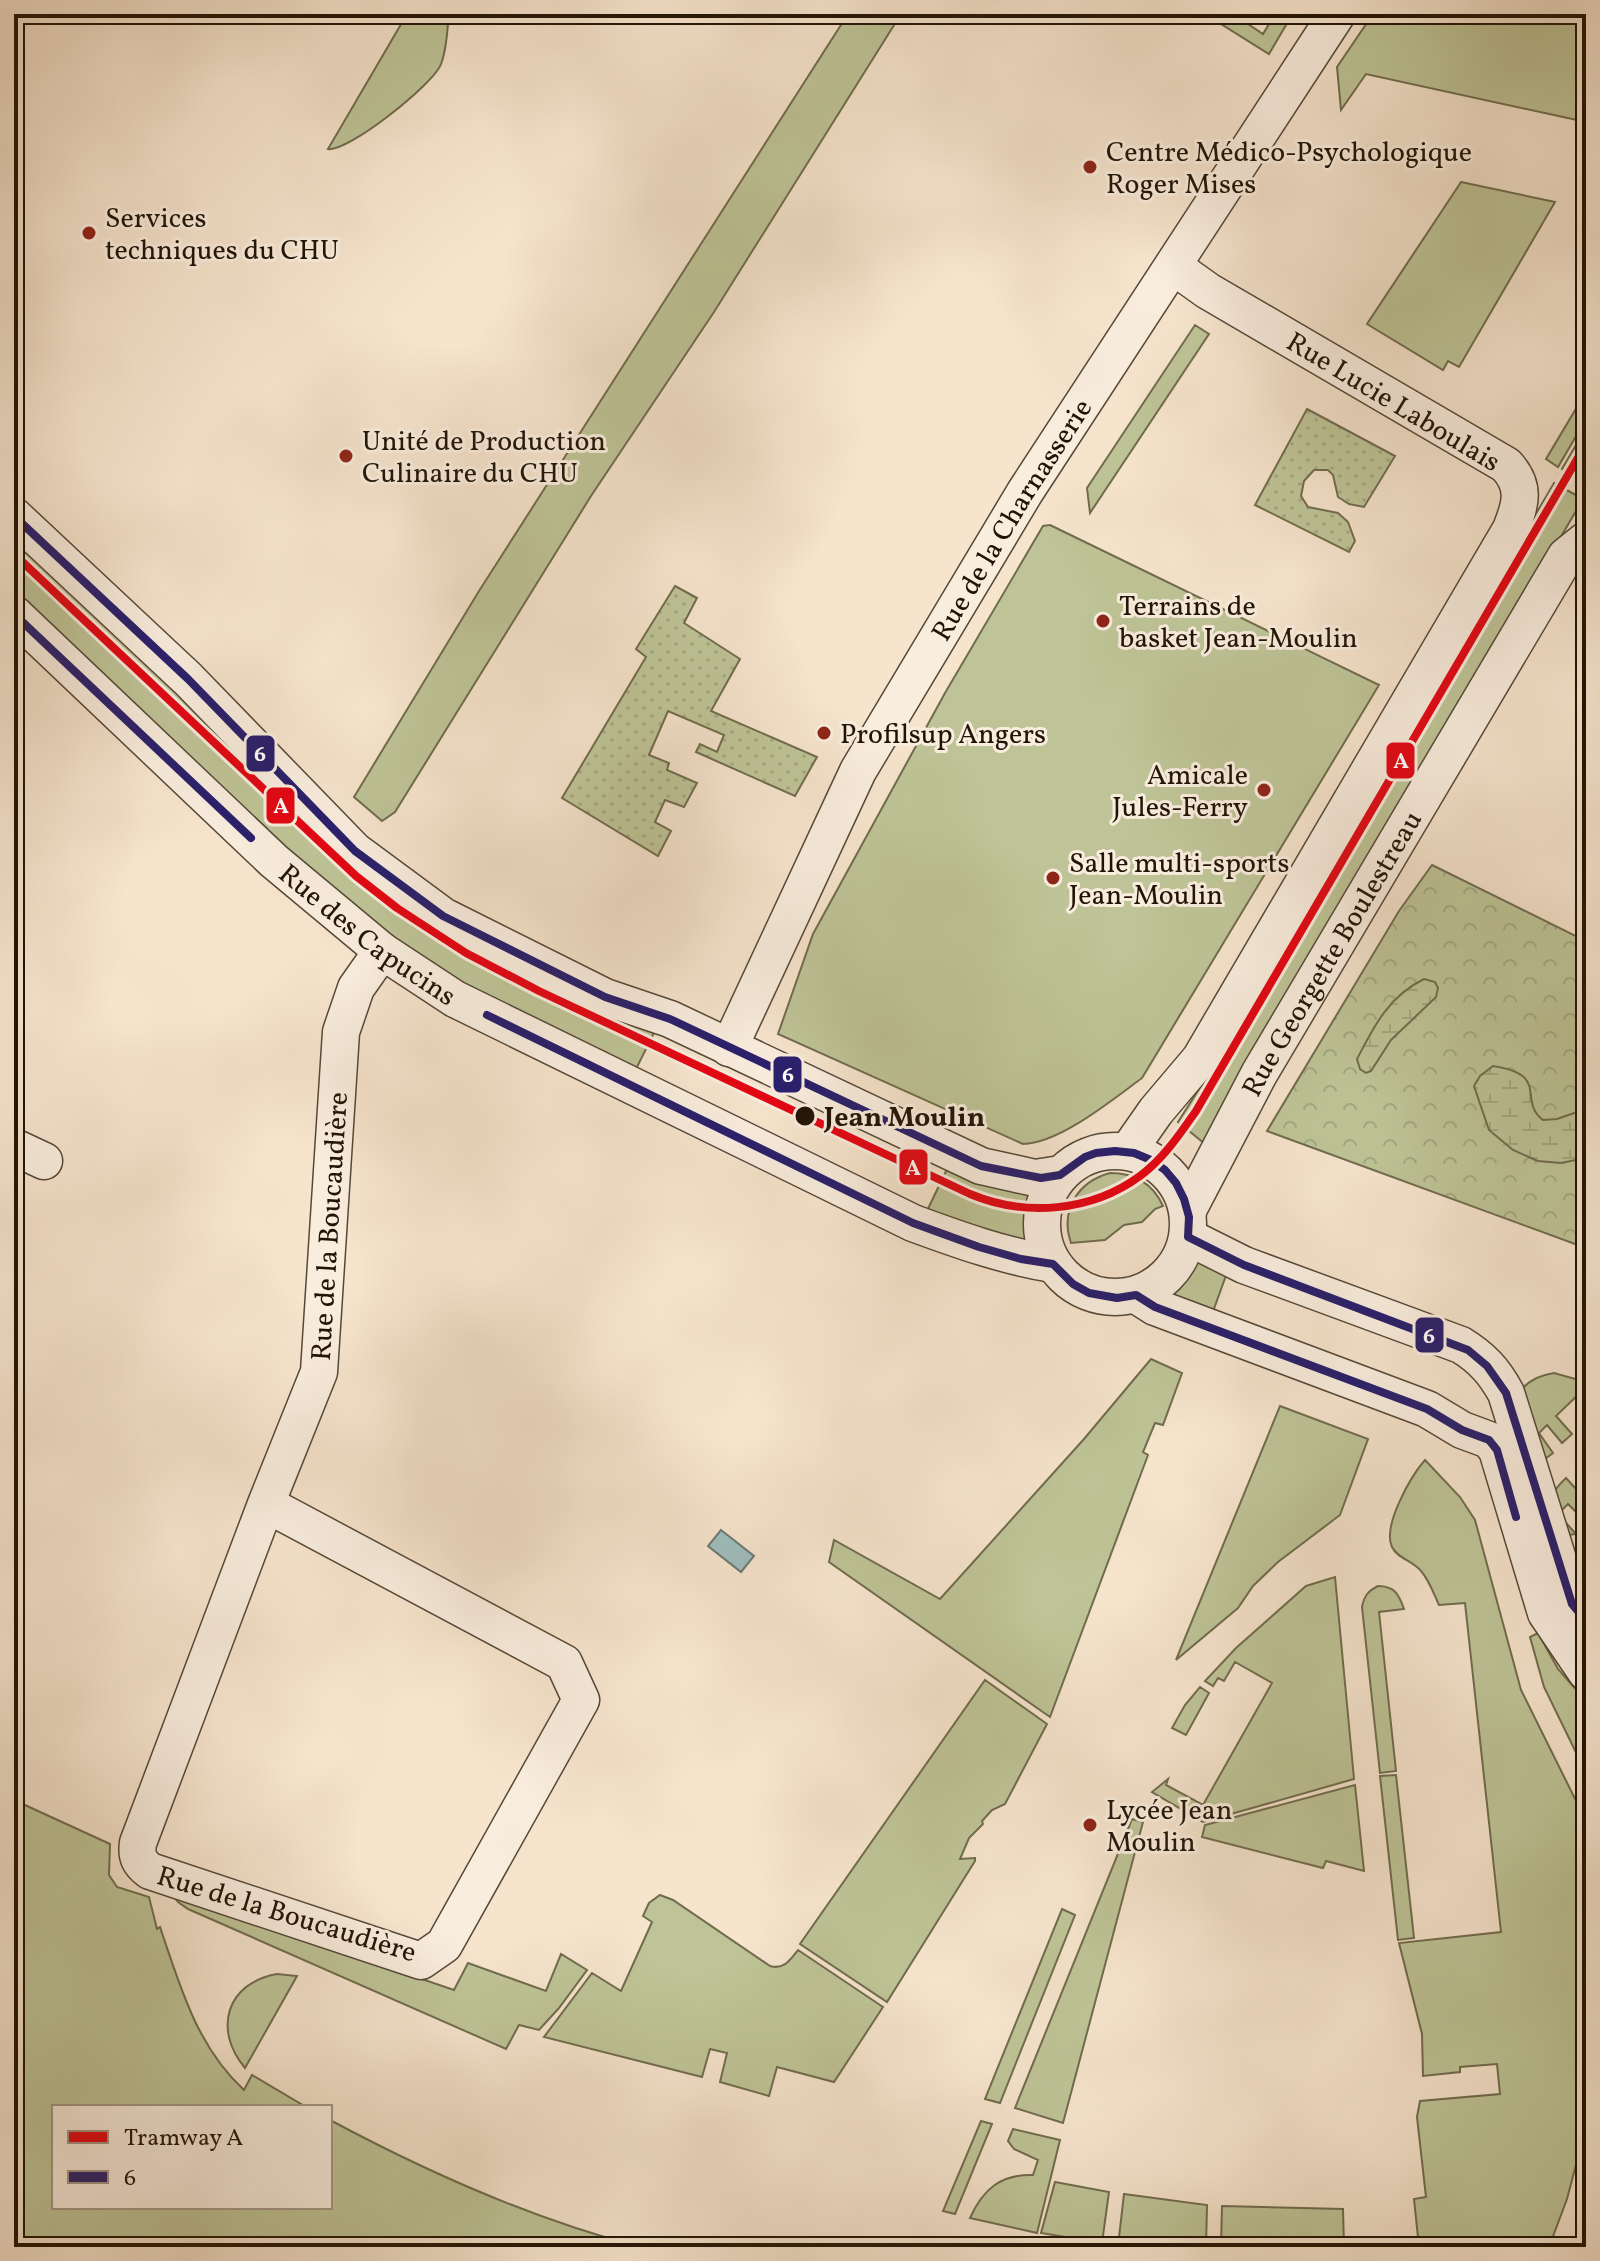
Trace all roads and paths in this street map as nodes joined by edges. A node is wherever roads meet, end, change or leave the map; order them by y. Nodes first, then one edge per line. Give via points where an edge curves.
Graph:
1 (1337, 14) edge
2 (1173, 266) junction
3 (14, 516) edge
4 (1586, 540) edge
5 (15, 617) edge
6 (382, 951) junction
7 (729, 1048) junction
8 (1128, 1151) junction
9 (1061, 1174) junction
10 (1188, 1224) junction
11 (1053, 1264) junction
12 (1136, 1295) junction
13 (266, 1504) junction
14 (1586, 1621) edge
15 (1586, 1672) edge

1 - 2 street, Rue de la Charnasserie
2 - 7 street, Rue de la Charnasserie via 1025,492 858,771
2 - 8 street, Rue Lucie Laboulais via 1217,297 1506,465 1519,485 1521,502 1511,529 1200,1059
3 - 7 street, Rue des Capucins via 188,679 355,851 443,916 605,997 670,1019
4 - 10 street, Rue Georgette Boulestreau via 1566,556 1259,1074
5 - 6 street, Rue des Capucins via 274,861
6 - 11 street, Rue des Capucins via 455,999 913,1223 993,1251
6 - 13 street, Rue de la Boucaudière via 356,988 341,1032 319,1372
7 - 9 street, Rue des Capucins via 981,1166 1035,1178
8 - 9 street via 1091,1154
8 - 10 street via 1169,1173 1181,1191
9 - 11 street via 1043,1209 1043,1237
10 - 12 street via 1173,1270
10 - 14 street via 1244,1265 1461,1345 1482,1359 1506,1393 1572,1604
11 - 12 street, Rue des Capucins via 1089,1293
12 - 15 street, Rue des Capucins via 1155,1307 1427,1409 1489,1440 1497,1450 1546,1613
13 - 13 street, Rue de la Boucaudière via 138,1843 139,1859 157,1874 421,1961 444,1945 581,1700 564,1663

